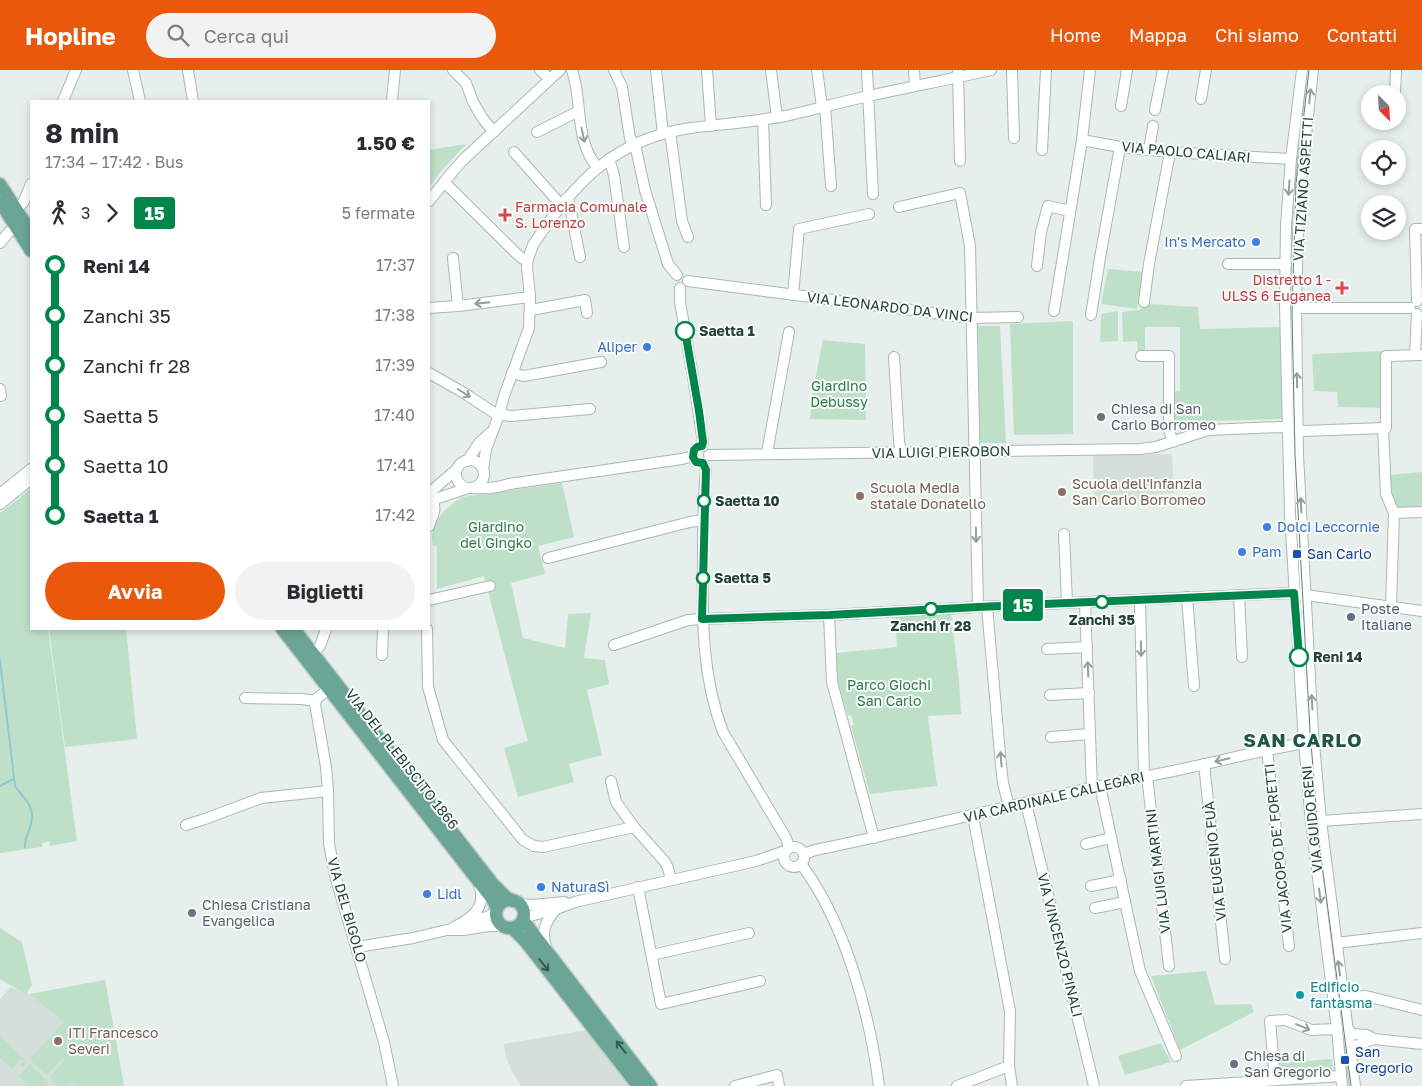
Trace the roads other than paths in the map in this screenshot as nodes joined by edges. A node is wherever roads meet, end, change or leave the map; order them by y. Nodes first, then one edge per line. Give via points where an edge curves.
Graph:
1 (76, 70) edge
2 (133, 70) edge
3 (188, 70) edge
4 (395, 70) edge
5 (453, 70) edge
6 (540, 70) edge
7 (560, 70) edge
8 (572, 70) edge
9 (614, 70) edge
10 (656, 70) edge
11 (707, 70) edge
12 (771, 70) edge
13 (818, 70) edge
14 (867, 70) edge
15 (914, 70) edge
16 (991, 70) edge
17 (1012, 70) edge
18 (1046, 70) edge
19 (1090, 70) edge
20 (1127, 70) edge
21 (1163, 70) edge
22 (1206, 70) edge
23 (1302, 70) edge
24 (1313, 70) edge
25 (1396, 70) edge
26 (958, 74) edge
27 (550, 79) junction
28 (1395, 85) edge
29 (915, 86) junction
30 (868, 96) junction
31 (1201, 99) dead end
32 (63, 100) edge
33 (140, 100) edge
34 (193, 100) edge
35 (392, 100) edge
36 (824, 106) junction
37 (1121, 106) dead end
38 (1156, 110) dead end
39 (578, 111) junction
40 (777, 117) junction
41 (763, 120) junction
42 (711, 126) junction
43 (1153, 126) dead end
44 (494, 132) junction
45 (537, 132) dead end
46 (666, 133) junction
47 (1014, 138) dead end
48 (1082, 140) junction
49 (634, 145) junction
50 (1120, 147) junction
51 (1042, 150) dead end
52 (1149, 150) junction
53 (514, 152) dead end
54 (1170, 152) junction
55 (608, 159) junction
56 (1291, 159) junction
57 (960, 160) dead end
58 (597, 167) junction
59 (444, 182) junction
60 (0, 184) edge
61 (30, 186) edge
62 (831, 186) dead end
63 (873, 194) dead end
64 (430, 200) edge
65 (0, 202) edge
66 (564, 202) junction
67 (766, 205) dead end
68 (899, 207) dead end
69 (16, 209) junction
70 (1070, 211) junction
71 (869, 214) dead end
72 (16, 227) junction
73 (1422, 229) edge
74 (30, 230) edge
75 (688, 237) dead end
76 (0, 243) edge
77 (624, 247) dead end
78 (30, 249) edge
79 (580, 257) dead end
80 (453, 258) dead end
81 (528, 259) junction
82 (1228, 264) dead end
83 (1286, 264) junction
84 (1037, 266) dead end
85 (684, 284) junction
86 (793, 295) junction
87 (530, 297) junction
88 (1144, 302) dead end
89 (458, 306) junction
90 (1418, 307) edge
91 (430, 308) edge
92 (1296, 308) junction
93 (530, 310) junction
94 (1054, 311) dead end
95 (587, 313) dead end
96 (1091, 315) dead end
97 (1018, 317) dead end
98 (972, 318) junction
99 (789, 332) dead end
100 (1419, 355) edge
101 (1141, 356) dead end
102 (894, 358) dead end
103 (601, 362) dead end
104 (512, 373) junction
105 (430, 374) edge
106 (590, 409) dead end
107 (499, 415) junction
108 (1292, 428) junction
109 (1386, 428) dead end
110 (493, 431) junction
111 (1172, 442) junction
112 (702, 446) junction
113 (974, 451) junction
114 (901, 452) junction
115 (767, 453) junction
116 (692, 456) junction
117 (706, 459) junction
118 (467, 461) junction
119 (457, 469) junction
120 (30, 470) edge
121 (483, 471) junction
122 (30, 480) edge
123 (509, 484) junction
124 (470, 488) junction
125 (0, 494) edge
126 (430, 497) edge
127 (430, 498) edge
128 (430, 499) edge
129 (0, 504) edge
130 (1422, 512) edge
131 (1394, 513) junction
132 (704, 520) junction
133 (430, 523) edge
134 (1064, 534) dead end
135 (548, 558) dead end
136 (490, 586) dead end
137 (1294, 593) junction
138 (1306, 594) junction
139 (1239, 595) junction
140 (1188, 597) junction
141 (430, 600) edge
142 (1140, 600) junction
143 (1085, 603) junction
144 (1067, 604) junction
145 (983, 607) junction
146 (1392, 607) junction
147 (1422, 611) edge
148 (829, 615) junction
149 (702, 619) junction
150 (283, 630) edge
151 (295, 630) edge
152 (326, 630) edge
153 (382, 630) edge
154 (427, 630) edge
155 (614, 646) dead end
156 (1087, 647) junction
157 (1047, 649) dead end
158 (313, 653) junction
159 (382, 655) dead end
160 (1242, 657) dead end
161 (1194, 686) dead end
162 (329, 689) junction
163 (1088, 693) junction
164 (1050, 695) dead end
165 (245, 698) dead end
166 (315, 701) junction
167 (1090, 734) junction
168 (1051, 737) dead end
169 (1304, 743) junction
170 (1267, 749) junction
171 (1204, 764) junction
172 (1146, 777) junction
173 (611, 781) dead end
174 (1096, 787) junction
175 (328, 792) junction
176 (1026, 803) junction
177 (1008, 808) junction
178 (1422, 814) edge
179 (972, 816) junction
180 (1321, 821) junction
181 (186, 825) dead end
182 (634, 827) junction
183 (874, 838) junction
184 (1111, 838) junction
185 (1086, 844) dead end
186 (786, 853) junction
187 (802, 859) junction
188 (478, 880) junction
189 (671, 880) junction
190 (1121, 880) junction
191 (1091, 886) dead end
192 (638, 887) junction
193 (516, 902) junction
194 (574, 902) junction
195 (1125, 902) junction
196 (1095, 908) dead end
197 (556, 909) junction
198 (497, 911) junction
199 (464, 922) junction
200 (515, 923) junction
201 (447, 930) junction
202 (749, 933) dead end
203 (1422, 933) edge
204 (1336, 943) junction
205 (1289, 946) dead end
206 (357, 947) junction
207 (548, 954) junction
208 (652, 955) junction
209 (1225, 959) dead end
210 (1169, 966) dead end
211 (760, 981) dead end
212 (1343, 997) junction
213 (1422, 1010) edge
214 (1342, 1029) junction
215 (1374, 1039) junction
216 (1422, 1044) edge
217 (1351, 1052) junction
218 (1176, 1056) dead end
219 (1009, 1066) junction
220 (1275, 1080) junction
221 (1342, 1081) edge
222 (393, 1086) edge
223 (638, 1086) edge
224 (651, 1086) edge
225 (735, 1086) edge
226 (779, 1086) edge
227 (879, 1086) edge
228 (957, 1086) edge
229 (1012, 1086) edge
230 (1094, 1086) edge
231 (1186, 1086) edge
232 (1354, 1086) edge

1 - 32 street
2 - 33 street
3 - 34 street
4 - 35 street
5 - 44 street via 466,83 473,102
6 - 27 street
7 - 27 street
8 - 39 street
9 - 49 street via 622,87
10 - 46 street
11 - 42 street
12 - 40 street
13 - 36 street
14 - 30 street
15 - 29 street
16 - 26 street
17 - 47 street
18 - 51 street
19 - 48 street
20 - 37 street
21 - 38 street
22 - 31 street
23 - 56 street, VIA TIZIANO ASPETTI
92 -> 24 street, VIA TIZIANO ASPETTI via 1299,198
25 - 28 street
26 - 29 street
26 - 57 street
27 - 44 street
29 - 30 street
30 - 36 street
30 - 63 street
36 - 40 street
36 - 62 street
39 - 45 street
39 -> 58 street via 587,151
40 - 41 street
41 - 42 street
41 - 67 street
42 - 46 street
43 - 52 street
44 - 59 street
46 - 49 street
46 - 75 street via 682,221
48 - 50 street, VIA PAOLO CALIARI
48 - 70 street
49 - 55 street
49 - 85 street via 644,190 668,264 677,275 685,275
50 - 52 street, VIA PAOLO CALIARI
50 - 96 street
52 - 54 street, VIA PAOLO CALIARI
53 - 66 street
54 - 56 street, VIA PAOLO CALIARI
54 - 88 street
55 - 58 street
55 - 77 street via 614,175
56 -> 83 street, VIA TIZIANO ASPETTI
58 - 66 street
59 - 64 street
59 - 81 street via 517,254
60 - 69 main road
61 - 69 street via 23,203
65 - 72 main road
66 - 79 street via 570,202
66 - 81 street via 533,245
68 - 98 street via 960,193 970,246
69 - 74 main road
70 - 84 street via 1048,206
70 - 94 street
71 - 86 street, VIA LEONARDO DA VINCI via 799,229
72 - 76 street
72 - 78 main road
73 - 90 street via 1415,229
80 - 89 street
81 - 87 street
82 - 83 street
83 - 108 street, VIA TIZIANO ASPETTI
85 - 86 street, VIA LEONARDO DA VINCI
85 - 112 street via 680,302
86 - 98 street, VIA LEONARDO DA VINCI
87 -> 89 street
87 - 93 street
89 - 91 street
90 - 92 street
90 - 100 street
108 -> 92 street, VIA TIZIANO ASPETTI
93 - 95 street via 585,300
93 - 104 street via 529,328
97 - 98 street, VIA LEONARDO DA VINCI
98 - 113 street
99 - 115 street
100 - 109 street via 1386,356
101 - 111 street via 1169,356 1169,428
102 - 114 street
103 - 104 street via 524,376
104 - 107 street
105 -> 107 street
106 - 107 street
107 - 110 street
108 - 111 street, VIA LUIGI PIEROBON via 1208,430
108 - 131 street, VIA LUIGI PIEROBON via 1304,431 1383,428 1386,494
108 - 137 street, VIA GUIDO RENI via 1290,514
138 -> 108 street, VIA GUIDO RENI
110 - 118 street via 479,443
110 - 121 street
111 - 113 street, VIA LUIGI PIEROBON via 1140,449
112 - 116 street via 696,448
112 - 117 street via 708,450
113 - 114 street, VIA LUIGI PIEROBON
113 -> 145 street
114 - 115 street, VIA LUIGI PIEROBON
115 - 117 street, VIA LUIGI PIEROBON
116 - 117 street via 696,462
116 - 123 street
117 - 132 street
118 - 119 street
118 - 121 street via 480,465
119 - 124 street via 459,483
119 - 126 street
120 - 125 street
121 - 123 street via 495,482
121 - 124 street via 480,484
122 - 129 street
123 - 124 street
124 - 127 street
128 - 133 street via 435,507
130 - 131 street
131 - 146 street
132 - 135 street
132 - 149 street
134 - 144 street
136 - 141 street
137 - 138 street
137 - 139 street
137 - 169 street, VIA GUIDO RENI
138 - 146 street
180 -> 138 street, VIA GUIDO RENI
139 - 140 street
139 - 160 street
140 - 142 street
140 - 161 street
142 - 143 street
142 -> 172 street, VIA LUIGI MARTINI
143 - 144 street
143 - 156 street
144 - 145 street
145 - 148 street
177 -> 145 street
146 - 147 street
148 - 149 street
148 - 183 street via 832,682
149 - 155 street via 688,620
149 - 186 street via 710,687 723,732 786,838
150 - 162 main road, VIA DEL PLEBISCITO 1866
151 - 158 main road, VIA DEL PLEBISCITO 1866
152 - 158 street via 320,646
153 - 159 street
154 - 182 street via 428,687 443,740 523,840 543,847
156 - 157 street
163 -> 156 street
158 - 193 main road, VIA DEL PLEBISCITO 1866 via 493,884
162 - 166 street
162 - 188 main road, VIA DEL PLEBISCITO 1866
163 - 164 street
163 - 167 street
165 - 166 street
166 - 175 street, VIA DEL BIGOLO
167 - 168 street
167 - 174 street
169 - 170 street, VIA CARDINALE CALLEGARI
169 -> 214 street, VIA GUIDO RENI via 1314,852
170 -> 171 street, VIA CARDINALE CALLEGARI
170 - 205 street, VIA JACOPO DE' FORETTI
171 - 172 street, VIA CARDINALE CALLEGARI
171 - 209 street, VIA EUGENIO FUÀ
172 - 174 street, VIA CARDINALE CALLEGARI
172 - 210 street, VIA LUIGI MARTINI
173 - 182 street via 616,802
174 - 176 street, VIA CARDINALE CALLEGARI
174 - 184 street
175 - 181 street via 261,798
175 - 206 street, VIA DEL BIGOLO via 329,844 336,880
176 - 177 street, VIA CARDINALE CALLEGARI
176 - 230 street, VIA VINCENZO PINALI
177 - 179 street, VIA CARDINALE CALLEGARI
178 - 180 street
179 - 183 street, VIA CARDINALE CALLEGARI
179 - 219 street via 1010,1011
180 - 204 street, VIA GUIDO RENI
182 - 189 street via 665,862
183 - 187 street, VIA CARDINALE CALLEGARI via 815,850
184 - 185 street
184 - 190 street
186 - 187 street, VIA CARDINALE CALLEGARI via 798,847
186 - 187 street, VIA CARDINALE CALLEGARI via 789,866 796,867
186 - 189 street, VIA CARDINALE CALLEGARI
187 - 227 street via 827,908 858,987
188 - 198 main road, VIA DEL PLEBISCITO 1866
188 - 199 street, VIA CARDINALE CALLEGARI via 482,896 480,905
189 - 192 street, VIA CARDINALE CALLEGARI
190 - 191 street
190 - 195 street
192 - 194 street, VIA CARDINALE CALLEGARI
192 - 208 street
193 - 194 street, VIA CARDINALE CALLEGARI via 533,905
193 - 198 main road via 504,902
193 - 200 main road via 524,911
194 - 197 street, VIA CARDINALE CALLEGARI
195 - 196 street
195 - 218 street via 1140,971
197 - 200 street, VIA CARDINALE CALLEGARI
197 - 207 street via 544,929
198 - 199 street, VIA CARDINALE CALLEGARI
198 - 200 main road via 499,921
199 - 201 street, VIA CARDINALE CALLEGARI
200 - 201 street, VIA CARDINALE CALLEGARI
200 - 207 main road
200 -> 223 main road via 525,941
201 - 206 street, VIA CARDINALE CALLEGARI
202 - 208 street
203 - 204 street
212 -> 204 street, VIA GUIDO RENI
206 - 222 street, VIA DEL BIGOLO
224 -> 207 main road
208 - 211 street via 661,1004
212 - 213 street via 1366,996
212 - 214 street, VIA GUIDO RENI
214 - 215 street
214 - 217 street, VIA GUIDO RENI
220 -> 214 street via 1270,1021 1286,1020 1311,1030
214 - 221 street, VIA GUIDO RENI
215 - 216 street
215 - 217 street via 1356,1046
217 - 232 street, VIA GUIDO RENI
219 - 228 street
219 - 229 street
220 - 221 street
220 - 231 street
225 - 226 street via 776,1075

